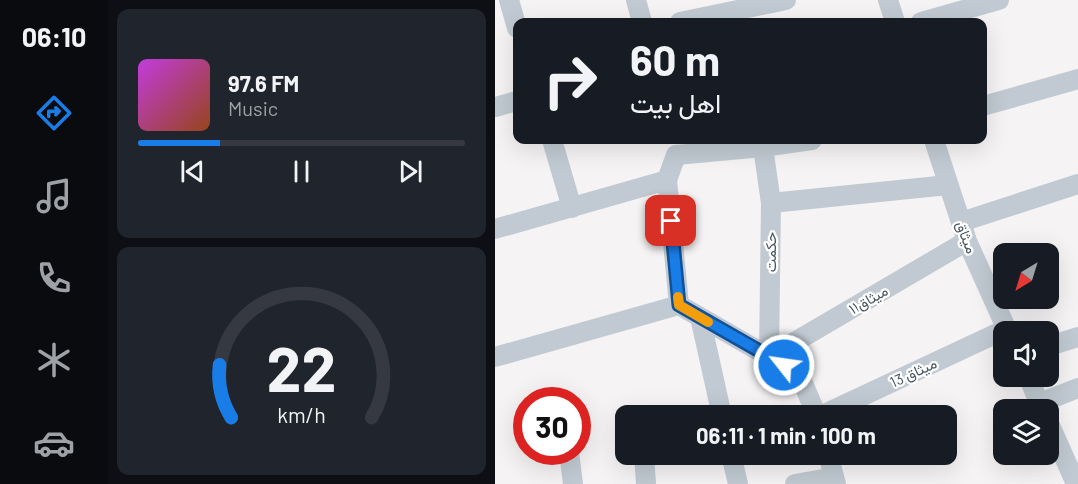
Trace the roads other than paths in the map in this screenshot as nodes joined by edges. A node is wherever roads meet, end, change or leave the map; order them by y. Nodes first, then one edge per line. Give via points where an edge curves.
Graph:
1 (509, 0) edge
2 (636, 0) edge
3 (786, 0) edge
4 (888, 0) edge
5 (999, 0) edge
6 (514, 18) edge
7 (641, 18) edge
8 (699, 18) edge
9 (894, 18) edge
10 (935, 18) edge
11 (1078, 80) edge
12 (513, 102) edge
13 (987, 105) edge
14 (495, 107) edge
15 (553, 144) edge
16 (784, 144) edge
17 (935, 144) edge
18 (763, 147) junction
19 (667, 180) junction
20 (948, 185) junction
21 (1076, 191) edge
22 (771, 203) junction
23 (572, 208) junction
24 (961, 222) junction
25 (495, 229) edge
26 (967, 241) junction
27 (679, 305) junction
28 (700, 317) junction
29 (1003, 321) edge
30 (993, 336) edge
31 (1078, 337) edge
32 (1059, 343) edge
33 (495, 357) edge
34 (769, 357) junction
35 (1078, 388) edge
36 (1055, 399) edge
37 (720, 405) edge
38 (813, 405) edge
39 (842, 405) edge
40 (1059, 436) edge
41 (1070, 451) edge
42 (571, 465) edge
43 (645, 465) edge
44 (734, 465) edge
45 (831, 465) edge
46 (835, 481) edge
47 (573, 484) edge
48 (646, 484) edge
49 (738, 484) edge
50 (795, 484) edge
51 (1076, 484) edge

1 - 6 street
2 - 7 street
3 - 8 street
4 - 9 street
5 - 10 street
11 - 13 street
12 - 14 street
15 - 23 street
16 - 18 street
17 - 20 street, میثاق
18 - 19 street via 676,156
18 - 22 street, حکمت
19 - 23 street
19 - 27 street
20 - 22 street
20 - 24 street, میثاق
21 - 24 street
22 - 34 street, حکمت
23 - 25 street
24 - 26 street, میثاق
26 - 29 street, میثاق
26 - 34 street, میثاق۱۱
27 - 28 street
27 - 33 street
28 - 34 street
28 - 37 street
30 - 39 street, میثاق 13
31 - 32 street
34 - 38 street via 799,374
35 - 36 street
40 - 41 street
41 - 51 street
42 - 47 street
43 - 48 street
44 - 49 street
45 - 46 street
46 - 50 street

